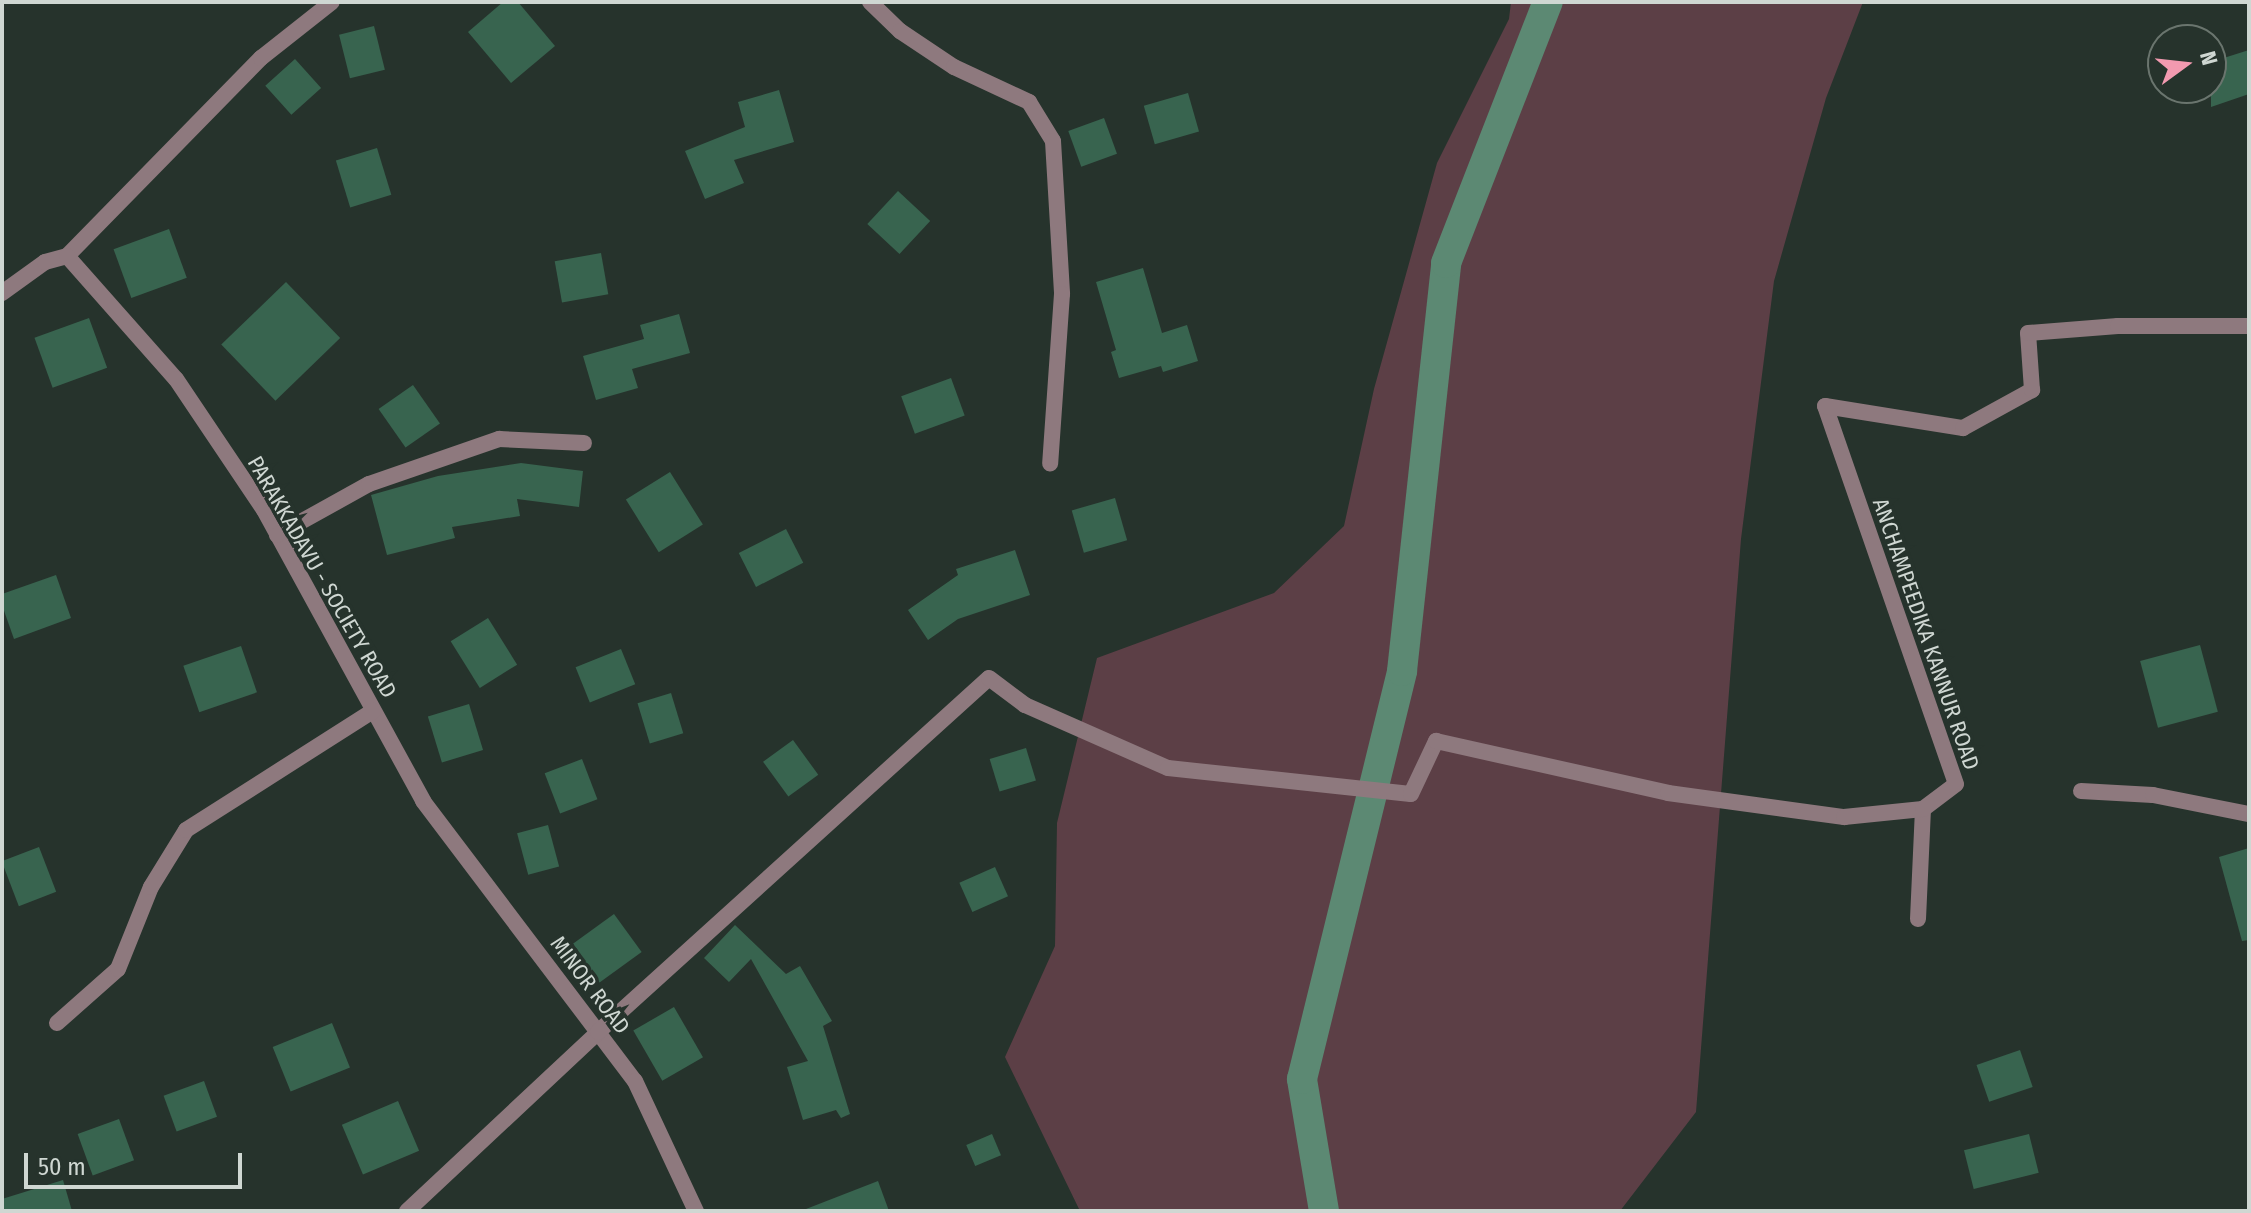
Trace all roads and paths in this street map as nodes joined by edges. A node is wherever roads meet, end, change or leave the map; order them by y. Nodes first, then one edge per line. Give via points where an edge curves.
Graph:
1 (332, 2) edge
2 (870, 2) edge
3 (67, 256) junction
4 (2, 293) edge
5 (2249, 326) edge
6 (584, 443) dead end
7 (1050, 464) dead end
8 (277, 535) junction
9 (373, 711) junction
10 (2081, 791) dead end
11 (423, 801) joint
12 (1923, 809) junction
13 (2249, 814) edge
14 (1918, 919) dead end
15 (57, 1023) dead end
16 (598, 1032) junction
17 (407, 1211) edge
18 (696, 1211) edge

1 - 3 street via 261,58
2 - 7 street via 900,31 954,67 1029,102 1053,141 1062,294
3 - 4 street via 45,262
3 - 8 street, PARAKKADAVU - SOCIETY ROAD via 176,379
5 - 12 street, ANCHAMPEEDIKA KANNUR ROAD via 2118,326 2028,333 2032,390 1963,428 1825,406 1956,784
6 - 8 street via 499,439 369,484
8 - 9 street, PARAKKADAVU - SOCIETY ROAD
9 - 11 street, PARAKKADAVU - SOCIETY ROAD
9 - 15 street via 186,830 151,887 118,969
10 - 13 street via 2153,795
11 - 16 street, MINOR ROAD
12 - 14 street
12 - 16 street via 1844,817 1668,793 1436,741 1411,794 1168,768 1025,705 989,678
16 - 17 street
16 - 18 street, MINOR ROAD via 635,1081

